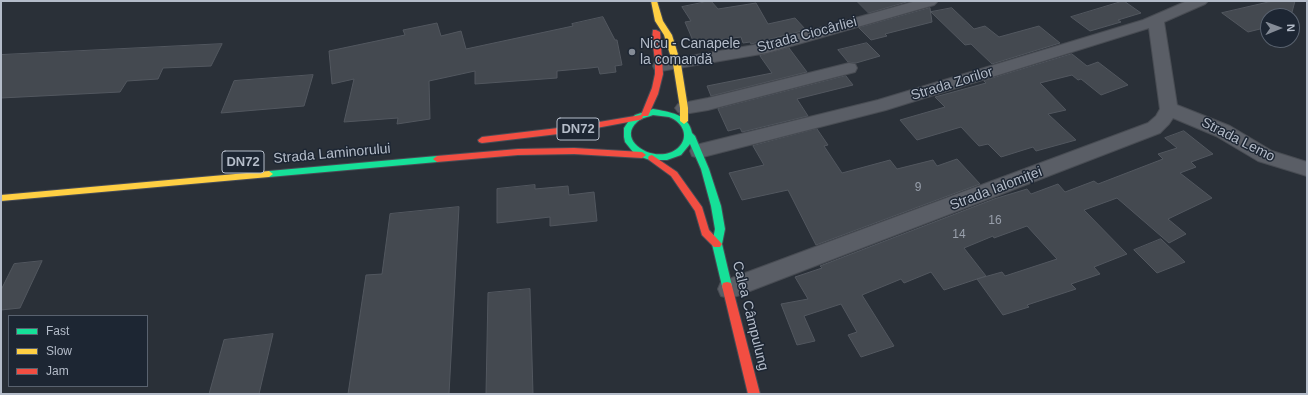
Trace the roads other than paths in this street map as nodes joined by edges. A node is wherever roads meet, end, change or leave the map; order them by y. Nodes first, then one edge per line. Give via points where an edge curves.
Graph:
1 (654, 1) edge
2 (1200, 1) edge
3 (929, 2) edge
4 (1156, 20) junction
5 (658, 21) junction
6 (669, 65) junction
7 (849, 68) dead end
8 (1169, 109) junction
9 (642, 115) junction
10 (684, 115) junction
11 (472, 140) dead end
12 (695, 144) junction
13 (642, 155) junction
14 (652, 158) junction
15 (1307, 169) edge
16 (1, 198) edge
17 (717, 244) junction
18 (729, 289) junction
19 (754, 394) edge

1 - 5 main road, Calea Câmpulung
2 - 4 street, Strada Zorilor
3 - 6 street, Strada Ciocârliei via 767,48
4 - 8 street
4 - 12 street, Strada Zorilor via 880,106
5 - 6 main road, Calea Câmpulung via 668,35
5 - 6 main road, Calea Câmpulung via 655,37
6 - 9 main road, Calea Câmpulung
6 - 10 main road, Calea Câmpulung
7 - 10 street via 708,104
8 - 15 street, Strada Lemo via 1223,131 1265,156
8 - 18 street, Strada Ialomiței via 1163,120 1154,128
9 - 10 main road, DN72 via 662,112 678,117
9 - 11 main road, DN72 via 575,130
9 - 13 main road, Calea Câmpulung / DN72 via 629,125 626,136 628,143
10 - 12 main road, Calea Câmpulung / DN72
12 - 14 main road, Calea Câmpulung / DN72 via 688,144 674,155
12 - 17 main road, Calea Câmpulung / DN72 via 713,197 720,230
13 - 14 main road, Calea Câmpulung / DN72
13 - 16 main road, Strada Laminorului / DN72 via 539,151
14 - 17 main road, Calea Câmpulung / DN72 via 669,169 680,182 699,210 705,232
17 - 18 main road, Calea Câmpulung / DN72
18 - 19 main road, Calea Câmpulung / DN72

